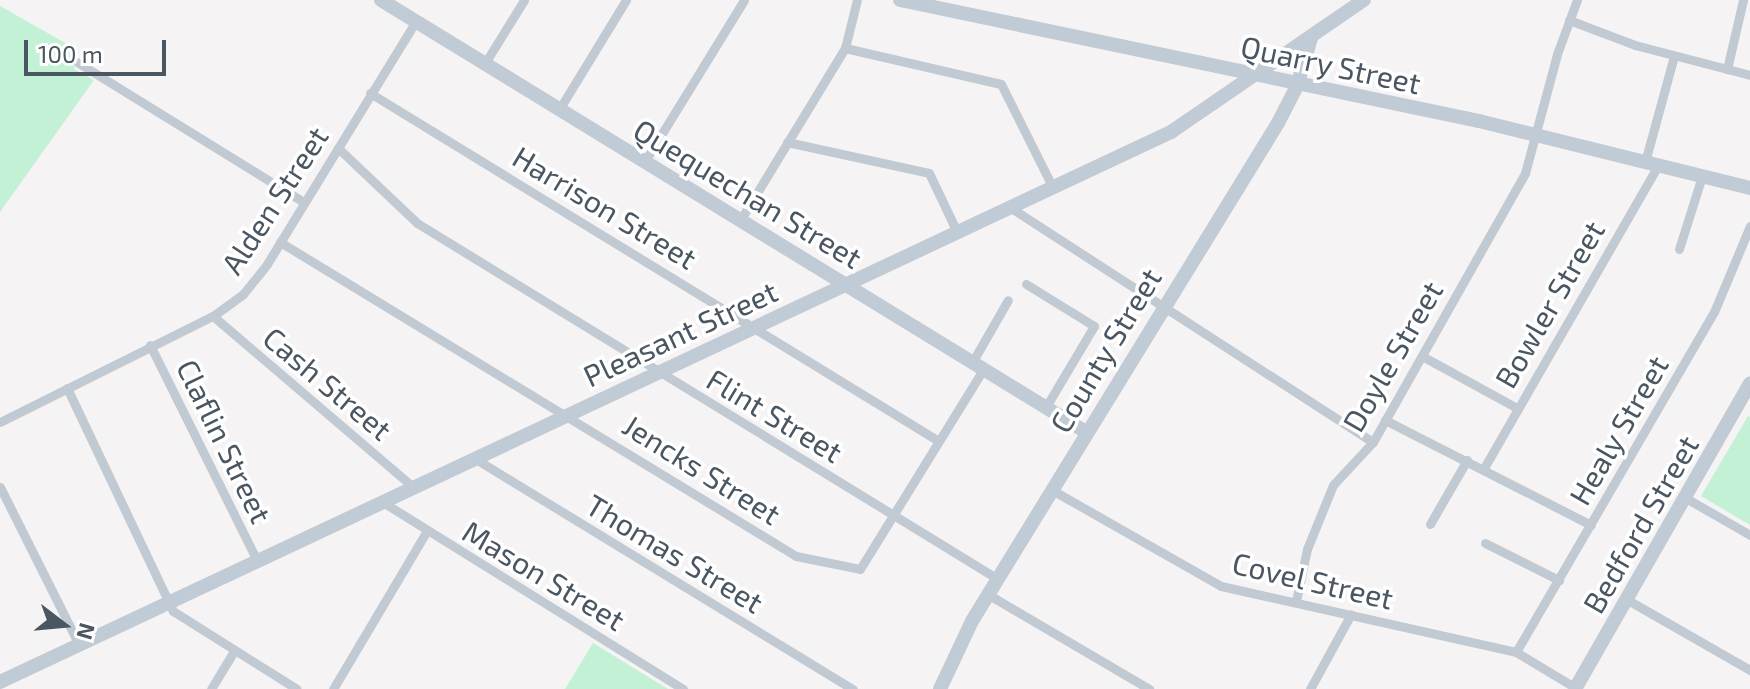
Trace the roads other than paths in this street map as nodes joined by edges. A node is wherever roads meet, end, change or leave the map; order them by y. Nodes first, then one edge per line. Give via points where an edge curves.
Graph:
1 (381, 0) edge
2 (524, 0) edge
3 (626, 0) edge
4 (744, 0) edge
5 (857, 0) edge
6 (900, 0) edge
7 (1364, 0) edge
8 (1577, 0) edge
9 (1743, 0) edge
10 (1569, 20) junction
11 (416, 21) junction
12 (1311, 37) junction
13 (845, 48) junction
14 (1674, 56) junction
15 (77, 62) dead end
16 (485, 63) junction
17 (1727, 69) junction
18 (1254, 75) junction
19 (1750, 75) edge
20 (1297, 86) junction
21 (370, 93) junction
22 (560, 108) junction
23 (1535, 135) junction
24 (787, 142) junction
25 (338, 148) junction
26 (645, 161) junction
27 (1651, 163) junction
28 (1702, 176) junction
29 (1053, 188) junction
30 (1750, 188) edge
31 (304, 202) junction
32 (1011, 208) junction
33 (741, 219) junction
34 (1750, 226) edge
35 (957, 232) junction
36 (280, 242) junction
37 (1679, 249) dead end
38 (847, 283) junction
39 (1026, 284) dead end
40 (1008, 300) dead end
41 (1162, 305) junction
42 (213, 316) junction
43 (756, 327) junction
44 (150, 345) junction
45 (1422, 356) junction
46 (978, 365) junction
47 (658, 372) junction
48 (1750, 384) edge
49 (67, 388) junction
50 (1745, 404) edge
51 (1046, 407) junction
52 (1517, 408) junction
53 (568, 414) junction
54 (1385, 420) junction
55 (0, 422) edge
56 (1086, 432) junction
57 (937, 440) junction
58 (1373, 442) junction
59 (474, 458) junction
60 (1467, 460) junction
61 (1484, 468) junction
62 (0, 487) edge
63 (413, 487) junction
64 (1052, 490) junction
65 (1684, 497) junction
66 (381, 501) junction
67 (892, 514) junction
68 (1430, 524) dead end
69 (1591, 525) junction
70 (427, 531) junction
71 (1750, 535) edge
72 (1485, 543) dead end
73 (256, 559) junction
74 (998, 579) junction
75 (1559, 580) junction
76 (989, 595) junction
77 (168, 599) junction
78 (1626, 599) junction
79 (1296, 601) junction
80 (1351, 614) junction
81 (78, 643) junction
82 (234, 651) junction
83 (1516, 652) junction
84 (1750, 670) edge
85 (0, 682) edge
86 (1576, 688) edge
87 (211, 689) edge
88 (297, 689) edge
89 (333, 689) edge
90 (683, 689) edge
91 (853, 689) edge
92 (940, 689) edge
93 (1149, 689) edge
94 (1310, 689) edge

1 - 11 main road, Quequechan Street
2 - 16 street
3 - 22 street
4 - 26 street
5 - 13 street
6 - 18 main road, Quarry Street
7 - 12 main road, Pleasant Street
8 - 10 street, Doyle Street
9 - 17 street
10 - 14 street
10 - 23 street, Doyle Street
11 - 16 main road, Quequechan Street
11 - 21 street, Alden Street
12 - 18 main road, Pleasant Street
12 - 20 main road, County Street
13 - 24 street
13 - 29 street via 1001,84
14 - 17 street
14 - 27 street, Bowler Street
15 - 31 street
16 - 22 main road, Quequechan Street
17 - 19 street
18 - 20 main road, Quarry Street
18 - 29 main road, Pleasant Street via 1171,132
20 - 23 main road, Quarry Street
20 - 41 main road, County Street
21 - 25 street, Alden Street
21 - 43 street, Harrison Street
22 - 26 main road, Quequechan Street
23 - 27 main road, Quarry Street
23 - 45 street, Doyle Street via 1525,173
24 - 33 street
24 - 35 street via 929,173
25 - 31 street, Alden Street
25 - 47 street, Flint Street via 417,223
26 - 33 main road, Quequechan Street
27 - 28 main road, Quarry Street
27 - 52 street, Bowler Street
28 - 30 main road, Quarry Street
28 - 37 street
29 - 32 main road, Pleasant Street
31 - 36 street, Alden Street
32 - 35 main road, Pleasant Street
32 - 41 street
33 - 38 main road, Quequechan Street
34 - 69 street, Healy Street via 1714,312
35 - 38 main road, Pleasant Street
36 - 42 street, Alden Street via 248,289
36 - 53 street, Jencks Street
38 - 43 main road, Pleasant Street
38 - 46 main road, Quequechan Street
39 - 51 street via 1094,326
40 - 46 street
41 - 56 main road, County Street
41 - 58 street
42 - 44 street, Alden Street
42 - 63 street, Cash Street
43 - 47 main road, Pleasant Street
43 - 57 street, Harrison Street
44 - 49 street, Alden Street
44 - 73 street, Claflin Street
45 - 52 street
45 - 54 street, Doyle Street
46 - 51 main road, Quequechan Street
46 - 57 street
47 - 53 main road, Pleasant Street
47 - 67 street, Flint Street
48 - 50 main road, Bedford Street
49 - 55 street, Alden Street
49 - 77 street
50 - 65 main road, Bedford Street
51 - 56 main road, Quequechan Street
52 - 61 street, Bowler Street
53 - 59 main road, Pleasant Street
53 - 67 street, Jencks Street via 796,556 860,569
54 - 58 street, Doyle Street
54 - 60 street
56 - 64 main road, County Street
57 - 67 street
58 - 79 street, Doyle Street via 1333,485 1307,549
59 - 63 main road, Pleasant Street
59 - 91 street, Thomas Street
60 - 61 street
60 - 68 street
61 - 69 street
62 - 81 street
63 - 66 main road, Pleasant Street
64 - 74 main road, County Street
64 - 79 street, Covel Street via 1221,586
65 - 71 street
65 - 78 main road, Bedford Street
66 - 70 street, Mason Street
66 - 73 main road, Pleasant Street
67 - 74 street, Flint Street
69 - 75 street, Healy Street
70 - 89 street
70 - 90 street, Mason Street
72 - 75 street
73 - 77 main road, Pleasant Street
74 - 76 main road, County Street
75 - 83 street, Healy Street
76 - 92 main road, County Street
76 - 93 street
77 - 81 main road, Pleasant Street
77 - 82 street via 173,611
78 - 84 street
78 - 86 main road, Bedford Street
79 - 80 street, Covel Street
80 - 83 street, Covel Street
80 - 94 street
81 - 85 main road, Pleasant Street
82 - 87 street
82 - 88 street
83 - 86 street, Covel Street

